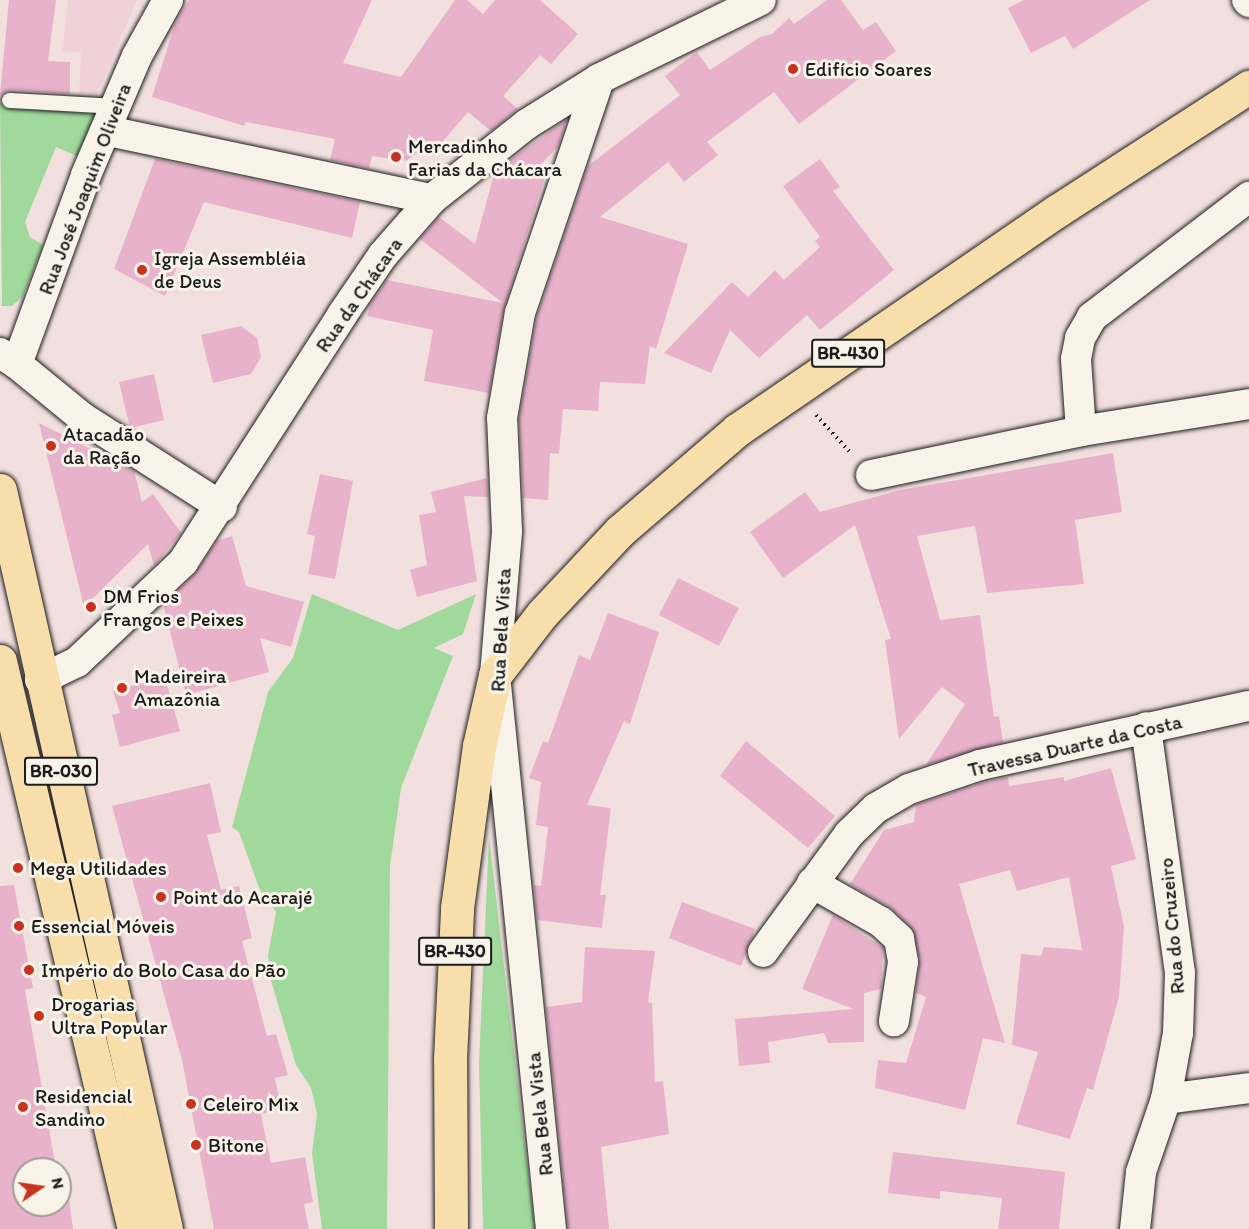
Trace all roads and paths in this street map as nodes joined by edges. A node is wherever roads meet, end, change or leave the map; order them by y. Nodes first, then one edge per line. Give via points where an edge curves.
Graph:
1 (168, 0) edge
2 (757, 1) edge
3 (599, 79) junction
4 (1249, 87) edge
5 (9, 100) dead end
6 (113, 118) junction
7 (1249, 197) edge
8 (432, 199) junction
9 (8, 358) edge
10 (793, 390) junction
11 (1249, 404) edge
12 (1081, 431) junction
13 (871, 475) joint
14 (0, 490) edge
15 (222, 507) junction
16 (0, 660) edge
17 (495, 675) junction
18 (40, 680) junction
19 (1249, 706) edge
20 (1146, 728) junction
21 (812, 883) junction
22 (763, 952) dead end
23 (894, 1021) dead end
24 (1249, 1088) edge
25 (1166, 1099) junction
26 (134, 1229) edge
27 (166, 1229) edge
28 (451, 1229) edge
29 (551, 1229) edge
30 (1135, 1229) edge

1 - 6 street, Rua José Joaquim Oliveira via 137,56
2 - 3 street, Rua da Chácara
3 - 8 street, Rua da Chácara via 527,124
3 - 17 street, Rua Bela Vista via 520,313 509,374 502,418 507,531
4 - 10 main road, BR-430
5 - 6 lane
6 - 8 street
6 - 9 street, Rua José Joaquim Oliveira
7 - 12 street via 1092,317 1080,338 1076,359
8 - 15 street, Rua da Chácara via 383,255 342,315
9 - 15 street via 82,418
10 - 13 path
10 - 17 main road, BR-430 via 690,468 620,531 542,614
11 - 12 street
12 - 13 street
14 - 18 main road, BR-030
15 - 18 street, Rua da Chácara via 183,562 77,662
16 - 26 main road, BR-030
17 - 28 main road, BR-430 via 479,746 457,908 450,1059
17 - 29 street, Rua Bela Vista
18 - 27 main road, BR-030
19 - 20 street, Travessa Duarte da Costa
20 - 21 street, Travessa Duarte da Costa via 980,765 909,789 876,808 856,827
20 - 25 street, Rua do Cruzeiro via 1180,973 1178,1033
21 - 22 street, Travessa Duarte da Costa
21 - 23 street via 881,922 899,939 903,962
24 - 25 street
25 - 30 street, Rua do Cruzeiro via 1141,1172

